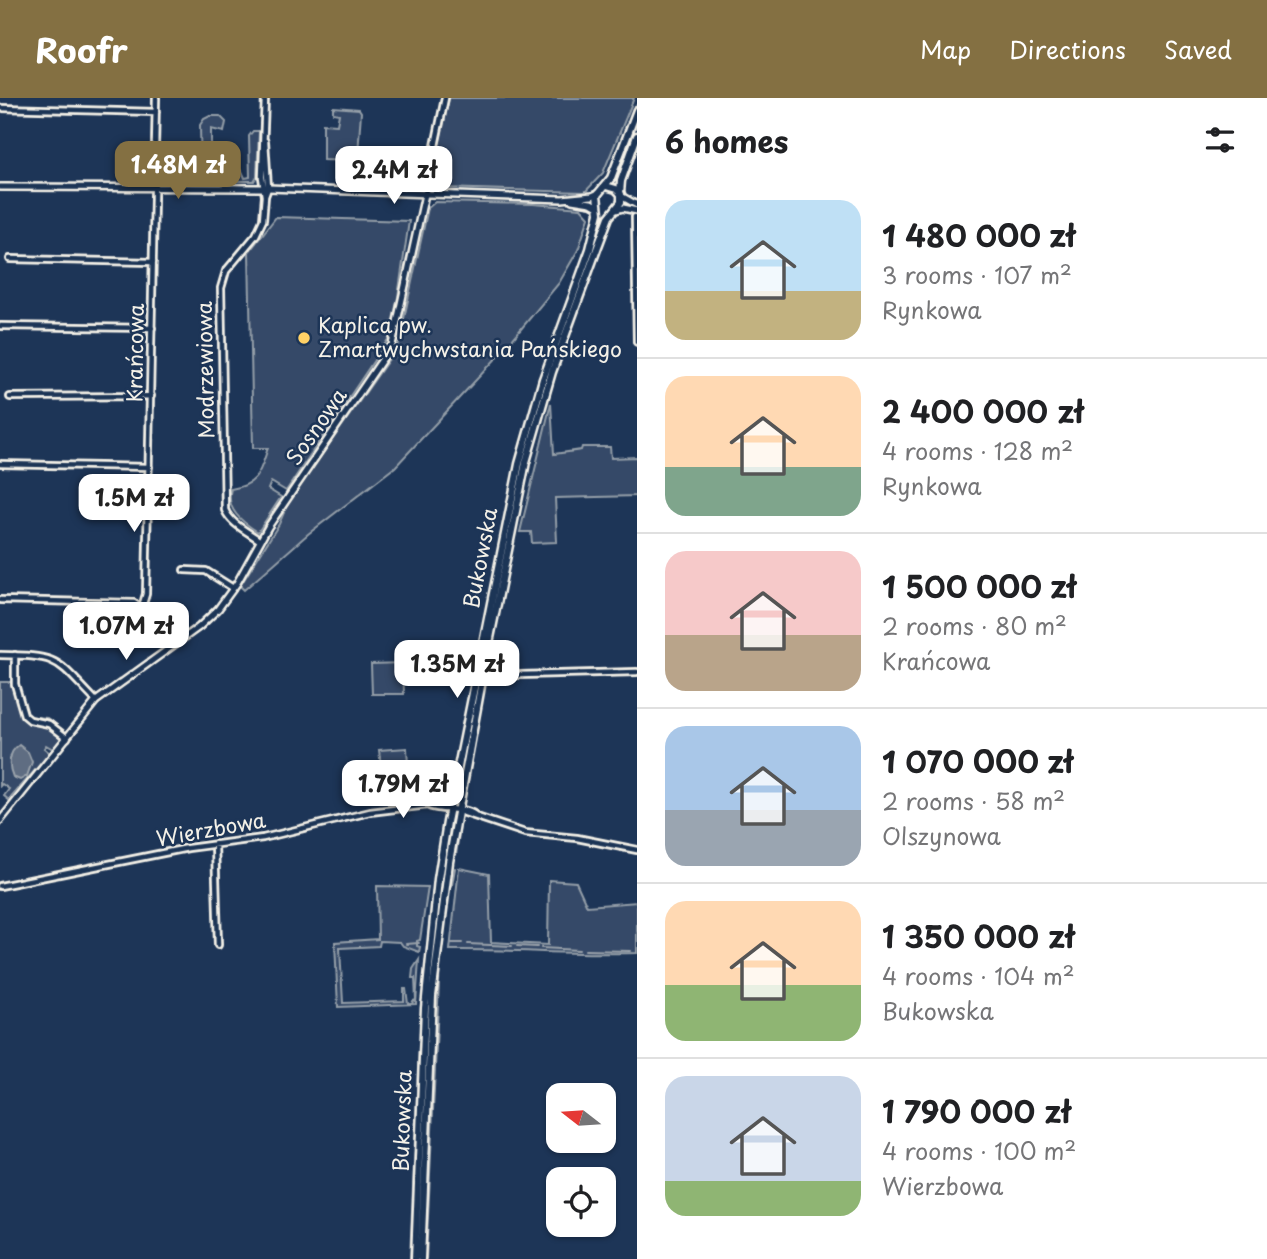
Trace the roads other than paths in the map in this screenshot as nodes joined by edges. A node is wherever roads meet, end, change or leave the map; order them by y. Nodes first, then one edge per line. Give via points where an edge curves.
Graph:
1 (156, 98) edge
2 (265, 98) edge
3 (445, 98) edge
4 (0, 108) edge
5 (637, 110) edge
6 (156, 112) junction
7 (637, 136) edge
8 (606, 186) junction
9 (0, 187) edge
10 (155, 188) junction
11 (265, 188) junction
12 (599, 193) junction
13 (425, 194) junction
14 (621, 195) junction
15 (562, 199) junction
16 (598, 208) junction
17 (637, 208) edge
18 (614, 212) junction
19 (637, 218) edge
20 (10, 259) dead end
21 (153, 262) junction
22 (0, 326) edge
23 (152, 328) junction
24 (637, 342) edge
25 (151, 396) junction
26 (10, 397) dead end
27 (0, 464) edge
28 (149, 467) junction
29 (259, 540) junction
30 (184, 570) dead end
31 (233, 589) junction
32 (0, 600) edge
33 (142, 607) junction
34 (173, 646) junction
35 (0, 655) edge
36 (15, 655) junction
37 (637, 672) edge
38 (483, 676) junction
39 (96, 701) junction
40 (67, 738) junction
41 (427, 805) junction
42 (450, 809) junction
43 (440, 811) junction
44 (458, 811) junction
45 (0, 821) edge
46 (447, 822) junction
47 (215, 844) junction
48 (637, 850) edge
49 (0, 886) edge
50 (218, 945) dead end
51 (415, 1259) edge
52 (421, 1259) edge

1 - 6 street, Krańcowa
2 - 11 street
3 - 13 street
4 - 6 street
5 - 8 main road
6 - 10 street, Krańcowa
7 - 14 main road
8 - 12 main road
8 - 14 main road
9 - 10 street
10 - 11 street
10 - 21 street, Krańcowa
11 - 13 street
11 - 29 street, Modrzewiowa via 261,228 223,278 220,314 225,510 240,528
12 - 15 street
12 - 16 main road
13 - 15 street
13 - 29 street, Sosnowa via 392,345
14 - 17 street
14 - 18 main road
15 - 16 street
16 - 18 main road
16 - 42 main road, Bukowska via 590,249 521,456
17 - 18 street
18 - 38 main road, Bukowska via 552,372 534,432
19 - 24 street
20 - 21 street
21 - 23 street, Krańcowa
22 - 23 street
23 - 25 street, Krańcowa
25 - 26 street
25 - 28 street, Krańcowa
27 - 28 street
28 - 33 street, Krańcowa
29 - 31 street, Sosnowa
30 - 31 street via 206,571
31 - 34 street, Sosnowa via 218,609
32 - 33 street
33 - 34 street
34 - 39 street, Sosnowa
35 - 36 street
36 - 39 street via 50,658
36 - 40 street via 15,684 24,715 49,724
37 - 38 street
38 - 44 main road, Bukowska
39 - 40 street, Sosnowa
40 - 45 street, Sosnowa
41 - 42 street, Wierzbowa via 445,804
41 - 43 street
41 - 47 street, Wierzbowa via 370,811 263,838
42 - 43 street, Wierzbowa
42 - 44 street, Wierzbowa
42 - 46 main road, Bukowska
43 - 46 street
44 - 48 street, Wierzbowa via 467,810 525,833
44 - 52 main road, Bukowska via 434,974
46 - 51 main road, Bukowska via 426,996
47 - 49 street, Wierzbowa
47 - 50 street

